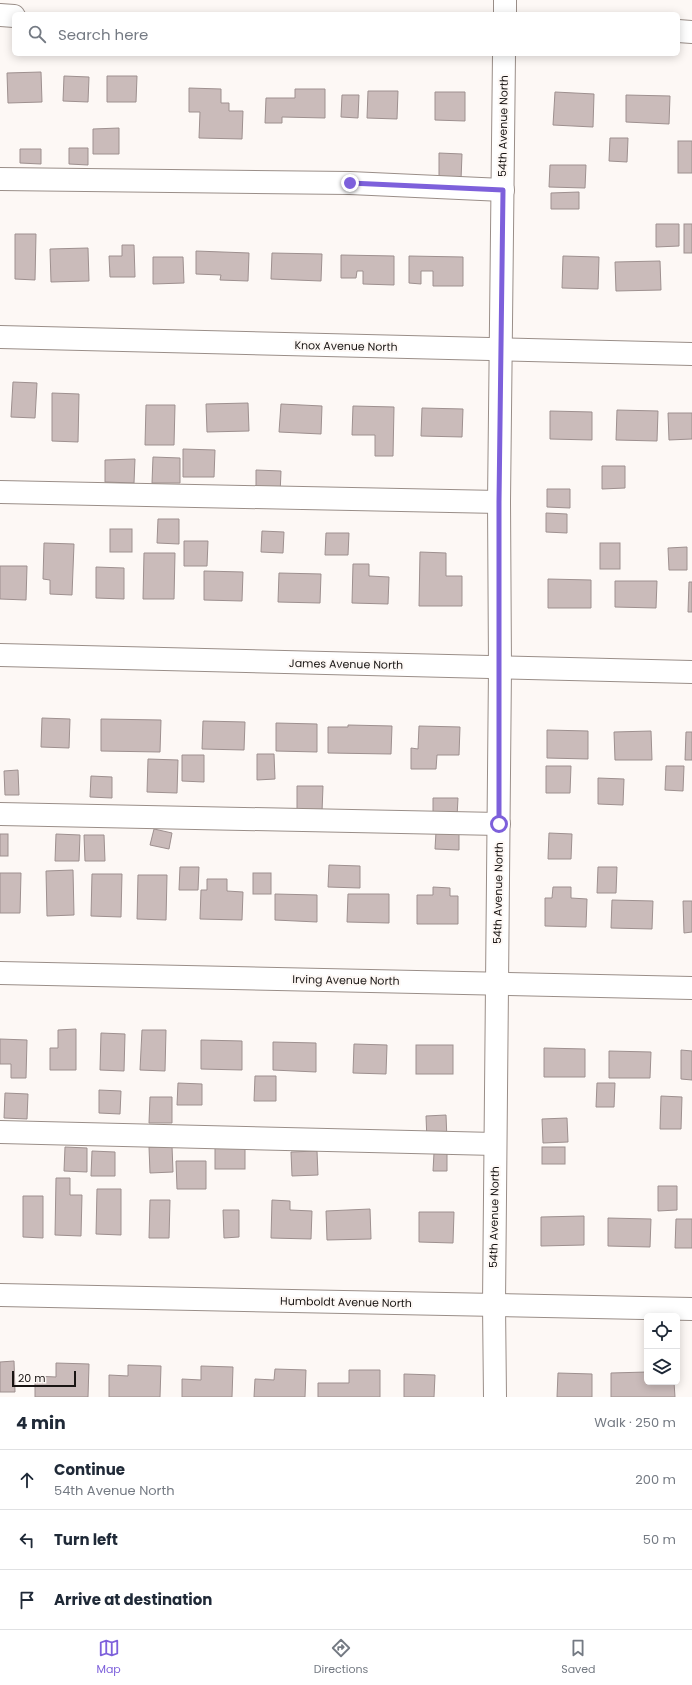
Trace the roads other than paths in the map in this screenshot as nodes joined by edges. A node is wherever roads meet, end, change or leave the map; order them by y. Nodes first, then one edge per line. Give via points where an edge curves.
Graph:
1 (505, 0) edge
2 (505, 12) edge
3 (0, 15) edge
4 (12, 16) edge
5 (680, 31) edge
6 (692, 32) edge
7 (504, 56) edge
8 (0, 179) edge
9 (503, 190) junction
10 (0, 337) edge
11 (501, 350) junction
12 (692, 354) edge
13 (0, 492) edge
14 (499, 502) junction
15 (0, 655) edge
16 (500, 667) junction
17 (692, 672) edge
18 (0, 814) edge
19 (499, 824) junction
20 (0, 973) edge
21 (496, 983) junction
22 (692, 988) edge
23 (0, 1132) edge
24 (495, 1144) junction
25 (0, 1295) edge
26 (494, 1304) junction
27 (692, 1309) edge
28 (495, 1397) edge

1 - 2 street
3 - 4 street
5 - 6 street
7 - 9 street, 54th Avenue North
8 - 9 street via 350,183
9 - 11 street, 54th Avenue North
10 - 11 street, Knox Avenue North
11 - 12 street, Knox Avenue North
11 - 14 street, 54th Avenue North
13 - 14 street
14 - 16 street, 54th Avenue North
15 - 16 street, James Avenue North
16 - 17 street, James Avenue North
16 - 19 street, 54th Avenue North
18 - 19 street
19 - 21 street, 54th Avenue North
20 - 21 street, Irving Avenue North
21 - 22 street, Irving Avenue North
21 - 24 street, 54th Avenue North
23 - 24 street
24 - 26 street, 54th Avenue North
25 - 26 street, Humboldt Avenue North
26 - 27 street, Humboldt Avenue North
26 - 28 street, 54th Avenue North

